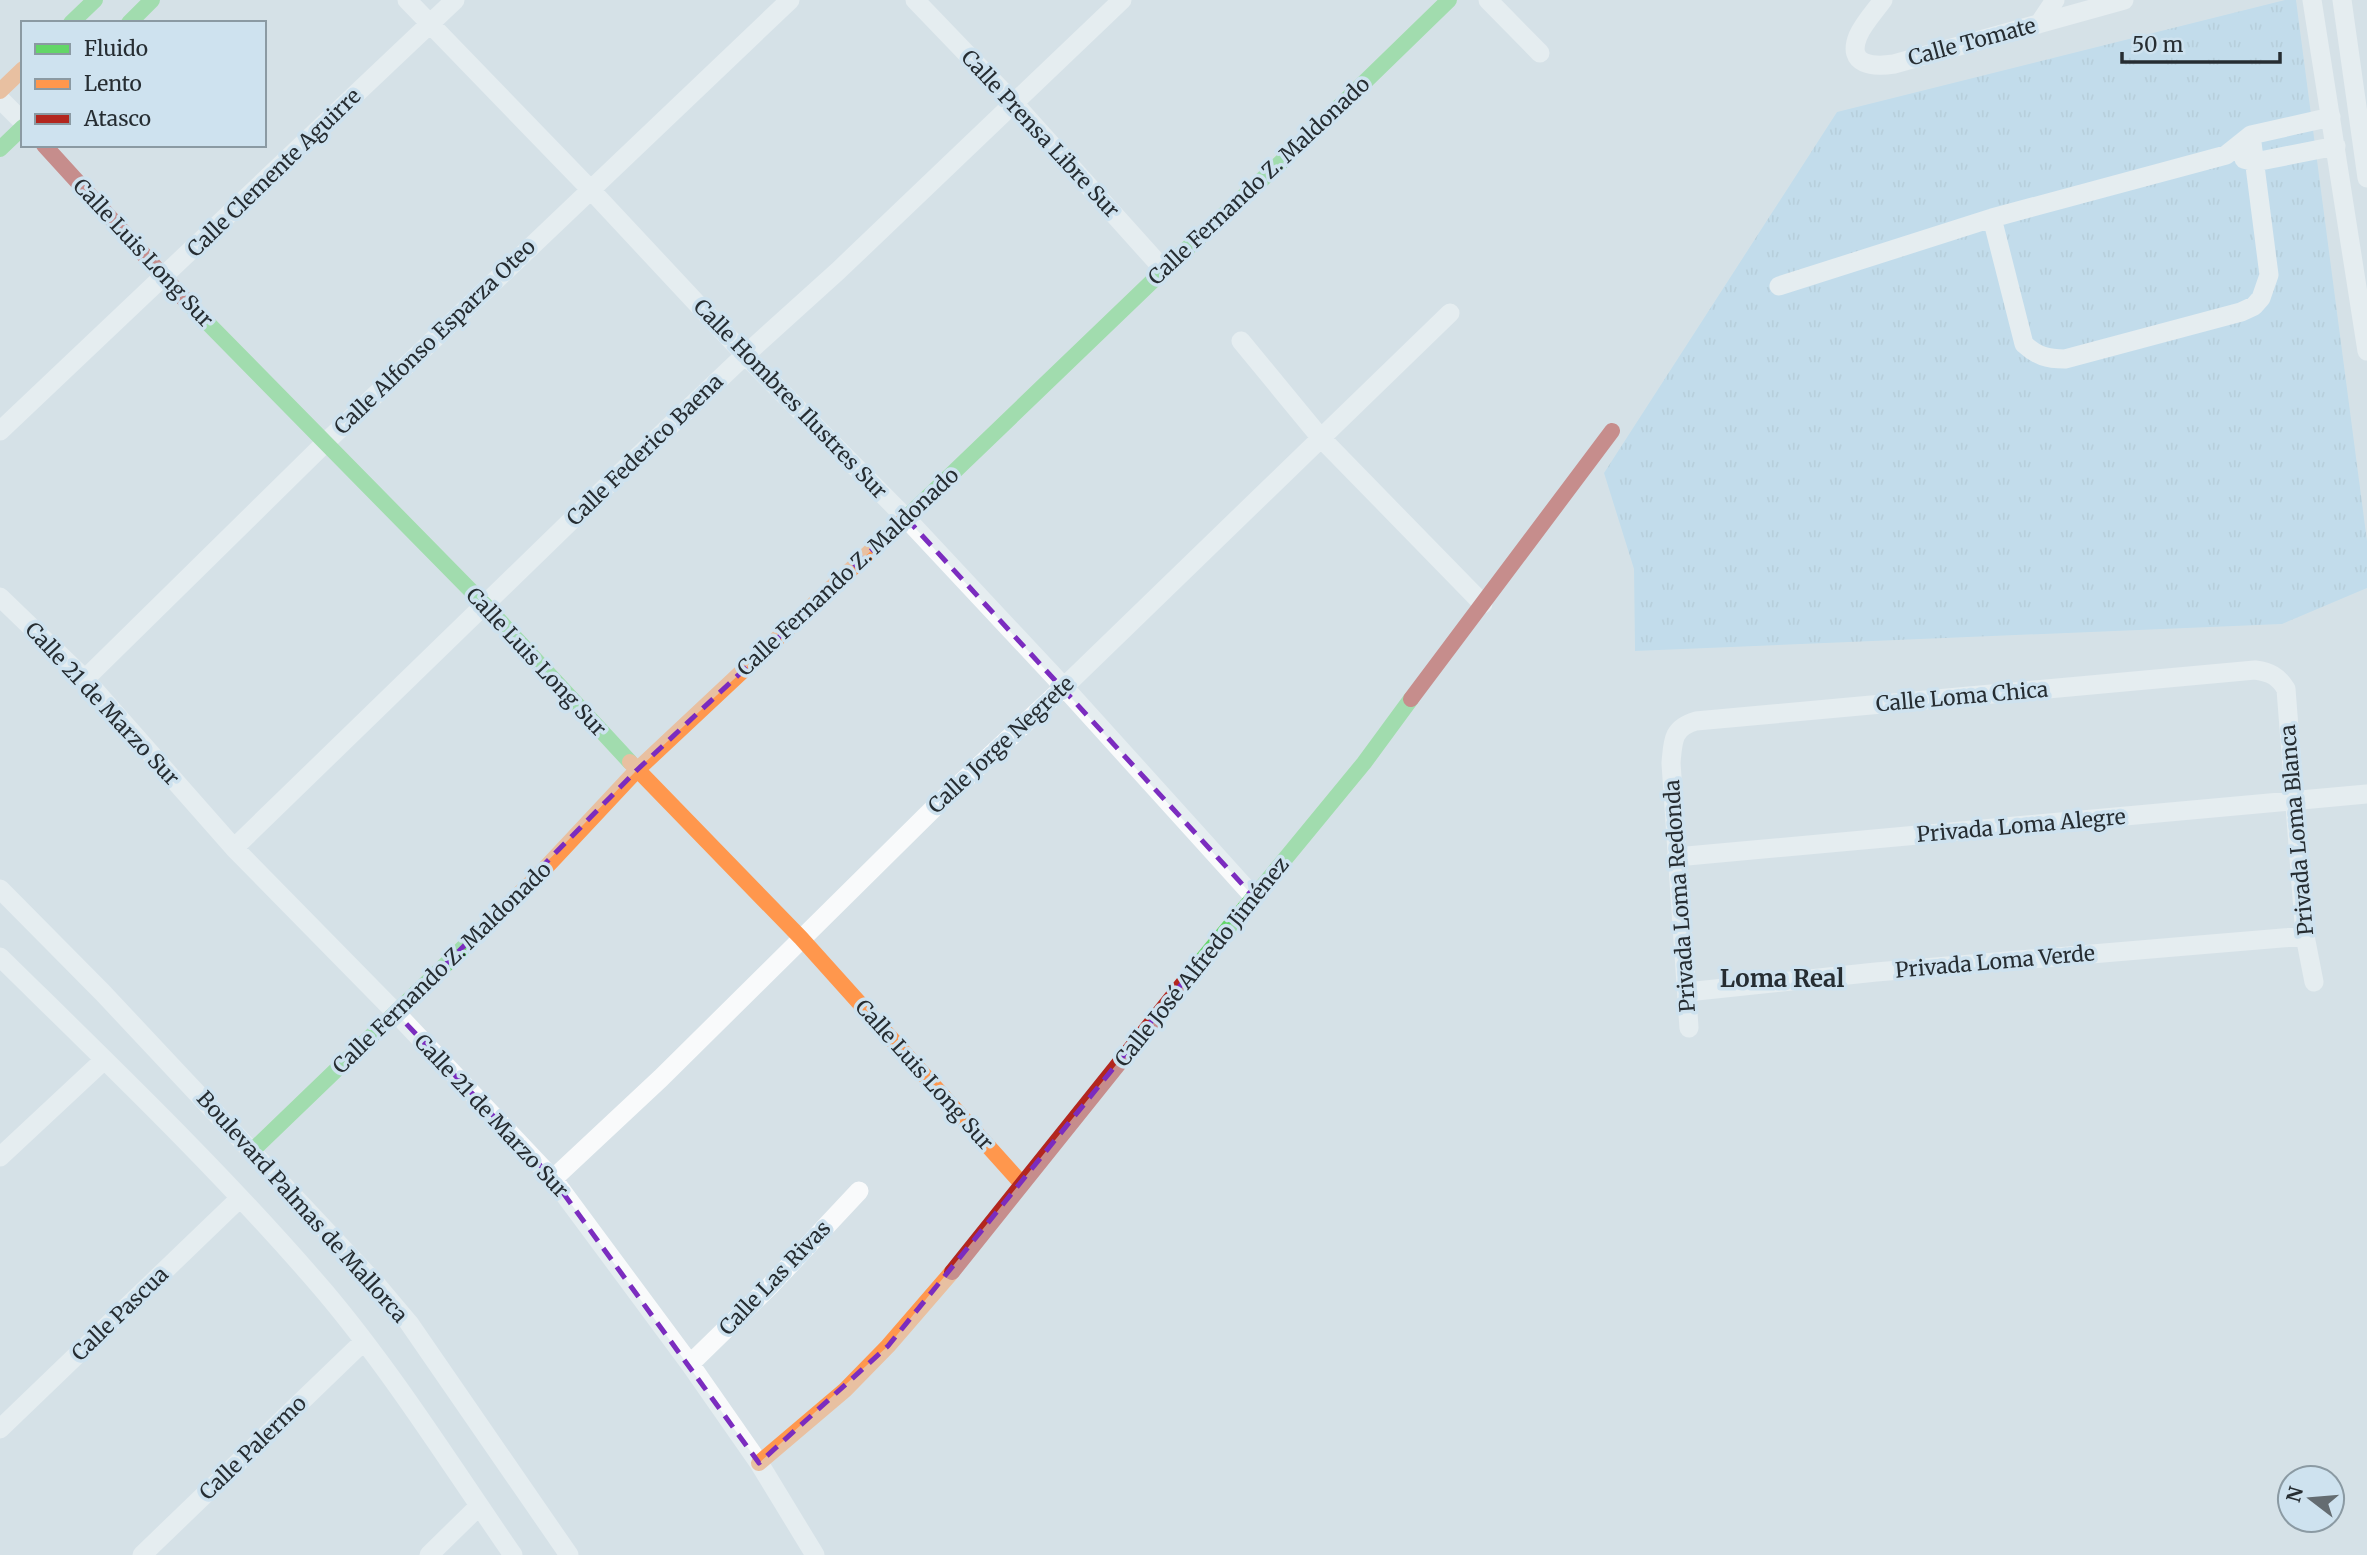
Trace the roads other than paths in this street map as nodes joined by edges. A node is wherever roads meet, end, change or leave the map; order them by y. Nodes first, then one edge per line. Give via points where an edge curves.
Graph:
1 (95, 0) edge
2 (152, 0) edge
3 (407, 0) edge
4 (455, 0) edge
5 (790, 0) edge
6 (915, 0) edge
7 (1122, 0) edge
8 (1449, 0) edge
9 (1488, 0) edge
10 (1883, 0) edge
11 (2054, 0) edge
12 (2124, 0) edge
13 (2312, 0) edge
14 (2342, 0) edge
15 (73, 21) edge
16 (131, 21) edge
17 (430, 24) junction
18 (2039, 24) junction
19 (1540, 54) dead end
20 (2359, 63) edge
21 (21, 71) edge
22 (0, 91) edge
23 (0, 99) edge
24 (1014, 103) junction
25 (2331, 117) junction
26 (21, 123) edge
27 (21, 127) edge
28 (2251, 135) junction
29 (2336, 146) junction
30 (46, 147) edge
31 (0, 149) edge
32 (2226, 155) junction
33 (2255, 162) junction
34 (2367, 178) edge
35 (590, 189) junction
36 (2367, 191) edge
37 (2345, 199) junction
38 (1992, 218) junction
39 (1164, 270) junction
40 (163, 278) junction
41 (1779, 286) dead end
42 (1450, 313) dead end
43 (1241, 341) dead end
44 (2367, 351) edge
45 (745, 355) junction
46 (0, 430) edge
47 (1612, 431) dead end
48 (1320, 437) junction
49 (325, 443) junction
50 (906, 518) junction
51 (0, 597) edge
52 (484, 604) junction
53 (1483, 604) junction
54 (85, 679) junction
55 (2280, 680) joint
56 (1064, 687) junction
57 (1671, 763) joint
58 (637, 770) junction
59 (2367, 794) edge
60 (2293, 801) junction
61 (234, 848) junction
62 (1676, 857) junction
63 (0, 889) edge
64 (1253, 896) junction
65 (2305, 936) junction
66 (801, 938) junction
67 (0, 957) edge
68 (2314, 982) dead end
69 (1686, 992) junction
70 (397, 1014) junction
71 (1689, 1028) dead end
72 (104, 1060) junction
73 (253, 1150) junction
74 (0, 1157) edge
75 (553, 1179) junction
76 (1022, 1184) junction
77 (859, 1191) dead end
78 (239, 1199) junction
79 (365, 1341) junction
80 (690, 1364) junction
81 (0, 1429) edge
82 (759, 1463) junction
83 (479, 1506) junction
84 (142, 1555) edge
85 (429, 1555) edge
86 (513, 1555) edge
87 (569, 1555) edge
88 (816, 1555) edge

1 - 15 street
2 - 16 street
3 - 17 street, Calle Hombres Ilustres Sur
4 - 17 street, Calle Clemente Aguirre
5 - 35 street, Calle Alfonso Esparza Oteo
6 - 24 street, Calle Prensa Libre Sur
7 - 24 street, Calle Federico Baena
8 - 39 street, Calle Fernando Z. Maldonado
9 - 19 street
10 - 18 street, Calle Tomate via 1858,35 1856,53 1868,65 1894,64
11 - 18 street
12 - 18 street, Calle Tomate
13 - 25 street
14 - 20 street
17 - 35 street, Calle Hombres Ilustres Sur
17 - 40 street, Calle Clemente Aguirre
20 - 34 street
21 - 22 street
23 - 26 street
24 - 39 street, Calle Prensa Libre Sur
24 - 45 street, Calle Federico Baena
25 - 28 street
25 - 29 street
27 - 31 street
28 - 32 street
28 - 33 street
29 - 33 street
29 - 37 street
30 - 40 street, Calle Luis Long Sur
32 - 33 street
32 - 38 street
33 - 38 street via 2269,275 2254,306 2065,359 2048,359 2024,344
35 - 45 street, Calle Hombres Ilustres Sur
35 - 49 street, Calle Alfonso Esparza Oteo
36 - 37 street
37 - 44 street
38 - 41 street
39 - 50 street, Calle Fernando Z. Maldonado
40 - 46 street, Calle Clemente Aguirre
40 - 49 street, Calle Luis Long Sur
42 - 48 street, Calle Jorge Negrete
43 - 48 street
45 - 50 street, Calle Hombres Ilustres Sur
45 - 52 street, Calle Federico Baena
47 - 53 street, Calle José Alfredo Jiménez
48 - 53 street
48 - 56 street, Calle Jorge Negrete
49 - 52 street, Calle Luis Long Sur
49 - 54 street, Calle Alfonso Esparza Oteo
50 - 56 street, Calle Hombres Ilustres Sur
50 - 58 street, Calle Fernando Z. Maldonado
51 - 54 street, Calle 21 de Marzo Sur
52 - 58 street, Calle Luis Long Sur
52 - 61 street, Calle Federico Baena
53 - 64 street, Calle José Alfredo Jiménez via 1364,763
54 - 61 street, Calle 21 de Marzo Sur
55 - 57 street, Calle Loma Chica via 2267,671 2255,670 1696,722 1676,733
55 - 60 street, Privada Loma Blanca via 2286,689
56 - 64 street, Calle Hombres Ilustres Sur
56 - 66 street, Calle Jorge Negrete
57 - 62 street, Privada Loma Redonda
58 - 66 street, Calle Luis Long Sur
58 - 70 street, Calle Fernando Z. Maldonado via 536,878
59 - 60 street, Privada Loma Alegre
60 - 62 street, Privada Loma Alegre
60 - 65 street, Privada Loma Blanca
61 - 70 street, Calle 21 de Marzo Sur
62 - 69 street, Privada Loma Redonda
63 - 73 street, Boulevard Palmas de Mallorca
64 - 76 street, Calle José Alfredo Jiménez
65 - 68 street, Privada Loma Blanca
65 - 69 street, Privada Loma Verde
66 - 75 street, Calle Jorge Negrete
66 - 76 street, Calle Luis Long Sur
67 - 72 street, Boulevard Palmas de Mallorca
69 - 71 street, Privada Loma Redonda
70 - 73 street, Calle Fernando Z. Maldonado
70 - 75 street, Calle 21 de Marzo Sur
72 - 74 street
72 - 78 street, Boulevard Palmas de Mallorca
73 - 87 street, Boulevard Palmas de Mallorca via 409,1323
75 - 80 street, Calle 21 de Marzo Sur
76 - 82 street, Calle José Alfredo Jiménez via 888,1346 845,1390
77 - 80 street, Calle Las Rivas
78 - 79 street, Boulevard Palmas de Mallorca
78 - 81 street, Calle Pascua
79 - 83 street, Boulevard Palmas de Mallorca
79 - 84 street, Calle Palermo
80 - 82 street, Calle 21 de Marzo Sur
82 - 88 street, Calle 21 de Marzo Sur
83 - 85 street
83 - 86 street, Boulevard Palmas de Mallorca

